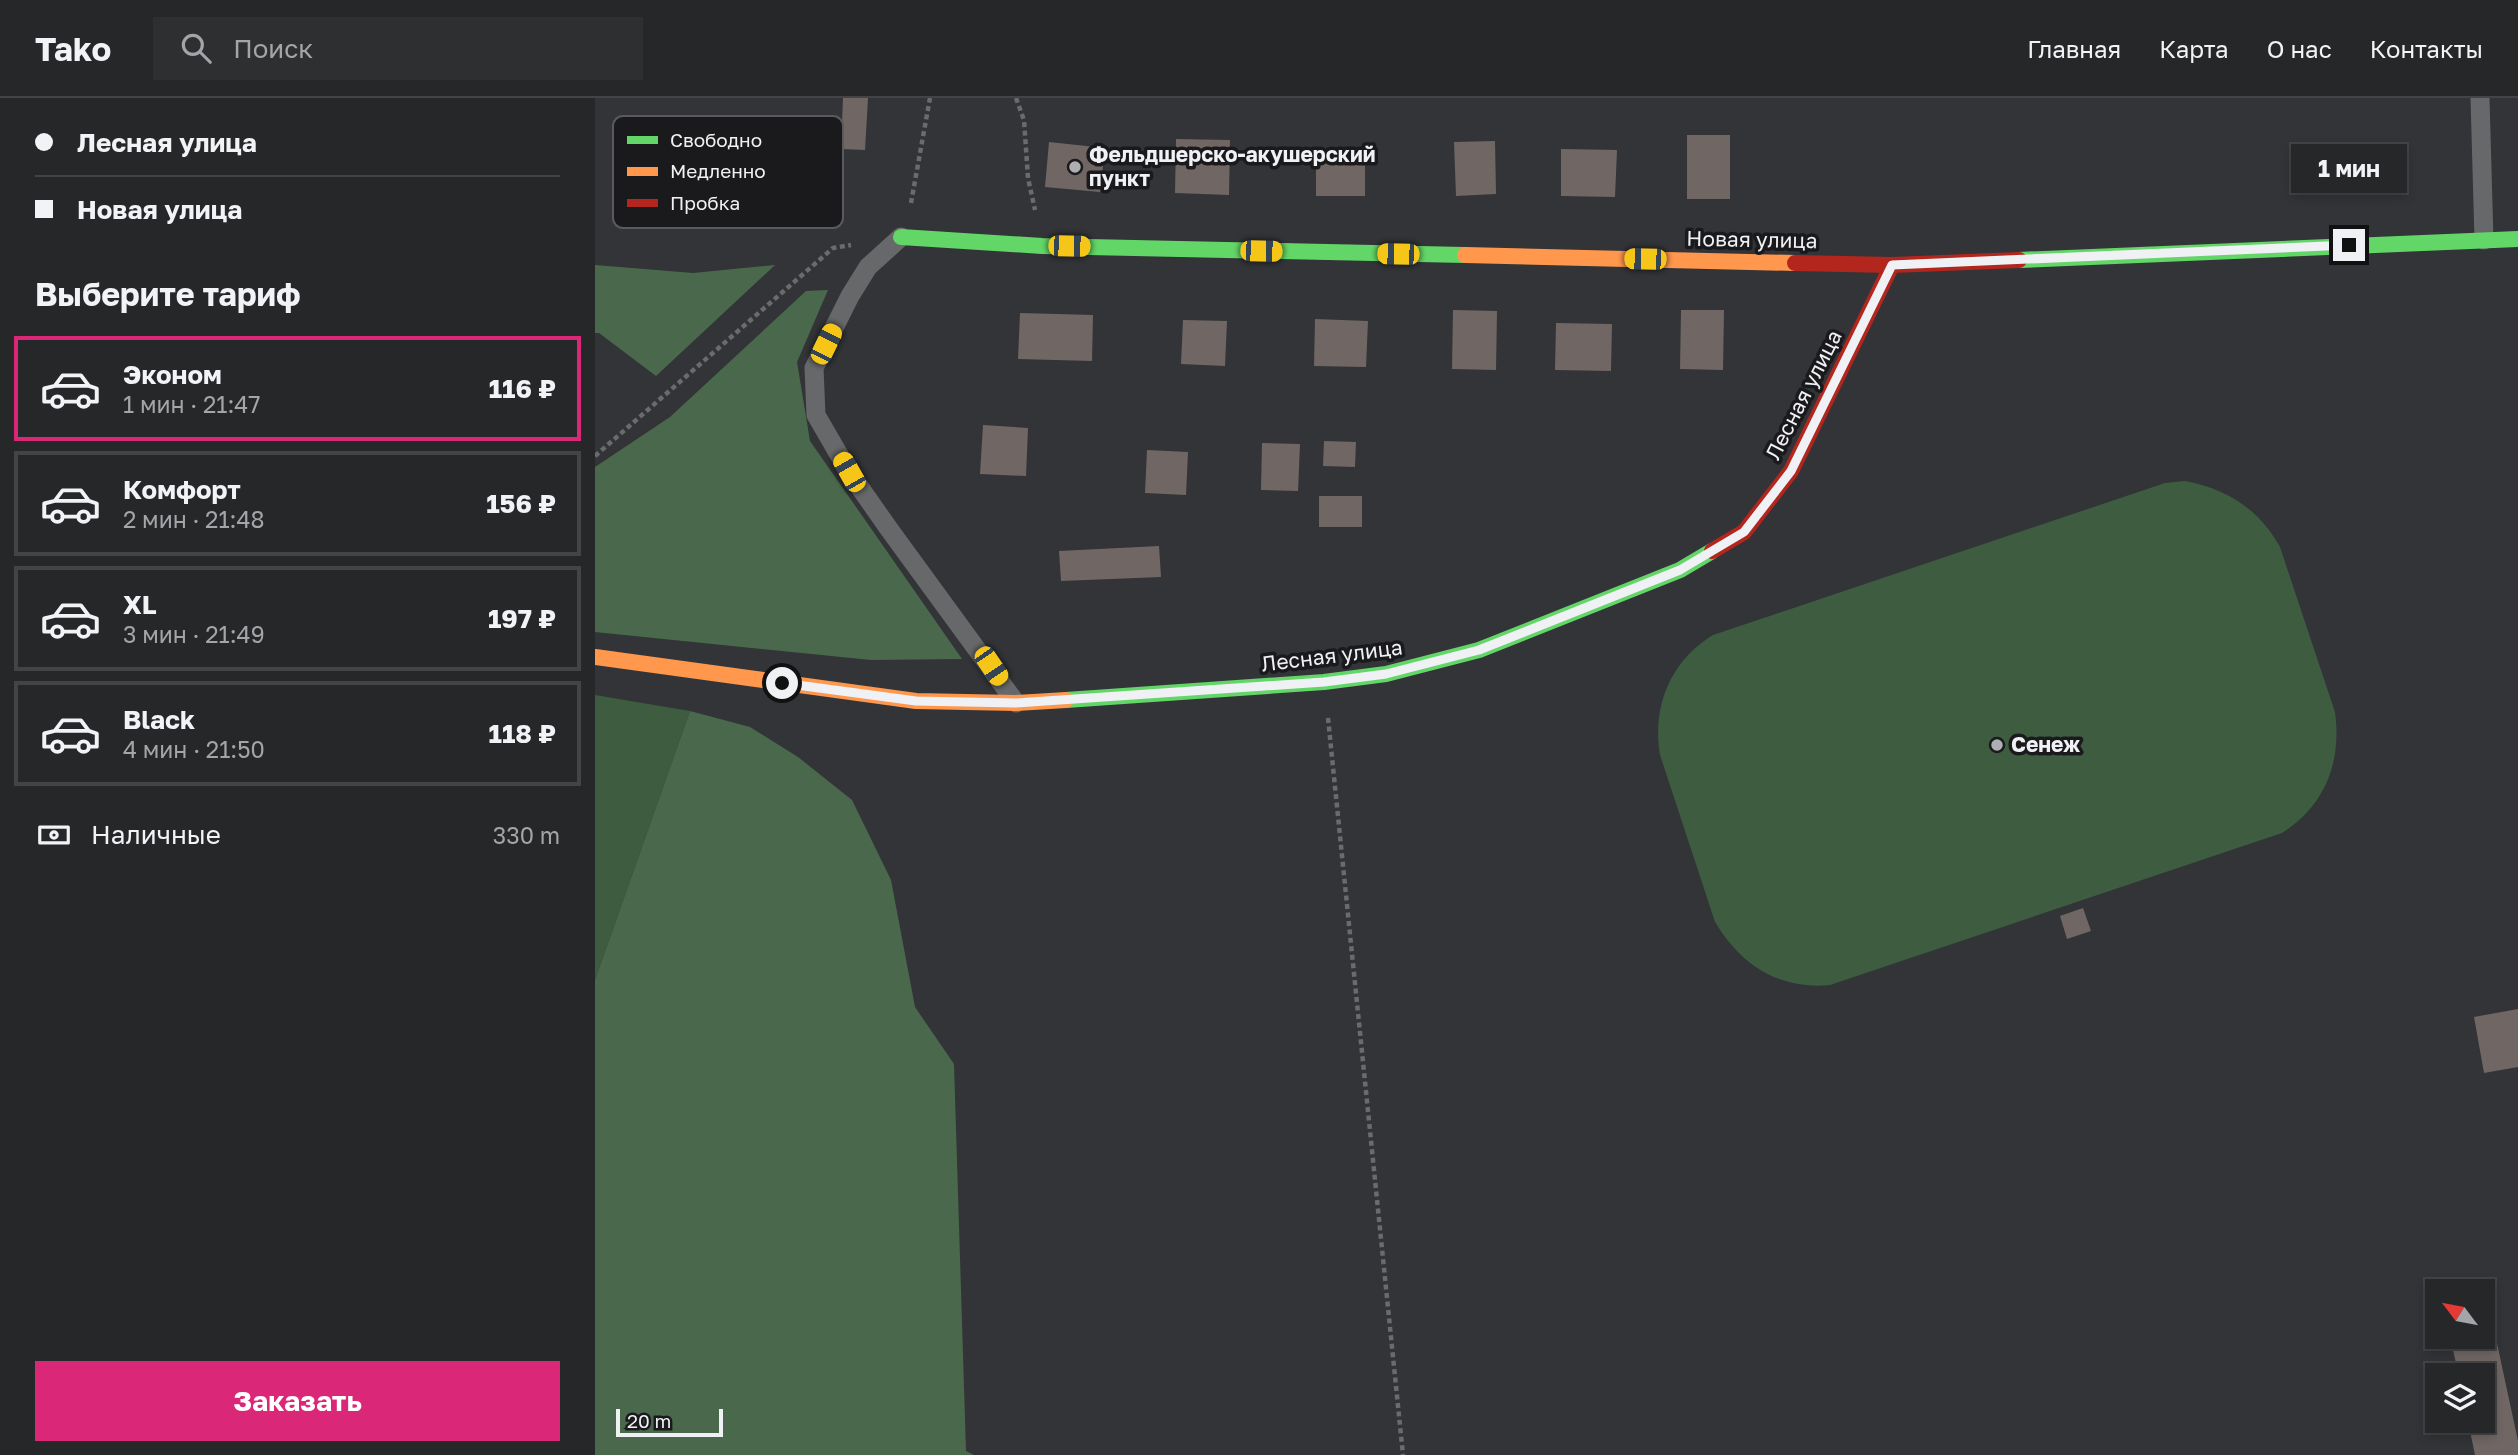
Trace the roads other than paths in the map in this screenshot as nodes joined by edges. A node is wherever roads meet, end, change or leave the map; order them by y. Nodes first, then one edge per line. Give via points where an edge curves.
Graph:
1 (2480, 98) edge
2 (901, 237) joint
3 (2518, 239) edge
4 (2484, 240) junction
5 (1892, 265) junction
6 (595, 657) edge
7 (1016, 703) junction

1 - 4 lane
2 - 5 street, Новая улица via 1042,246
2 - 7 lane via 868,267 814,369 816,415 889,530
3 - 4 street, Новая улица
4 - 5 street, Новая улица
5 - 7 street, Лесная улица via 1791,471 1744,532 1680,570 1479,650 1386,674
6 - 7 street, Лесная улица via 916,701

